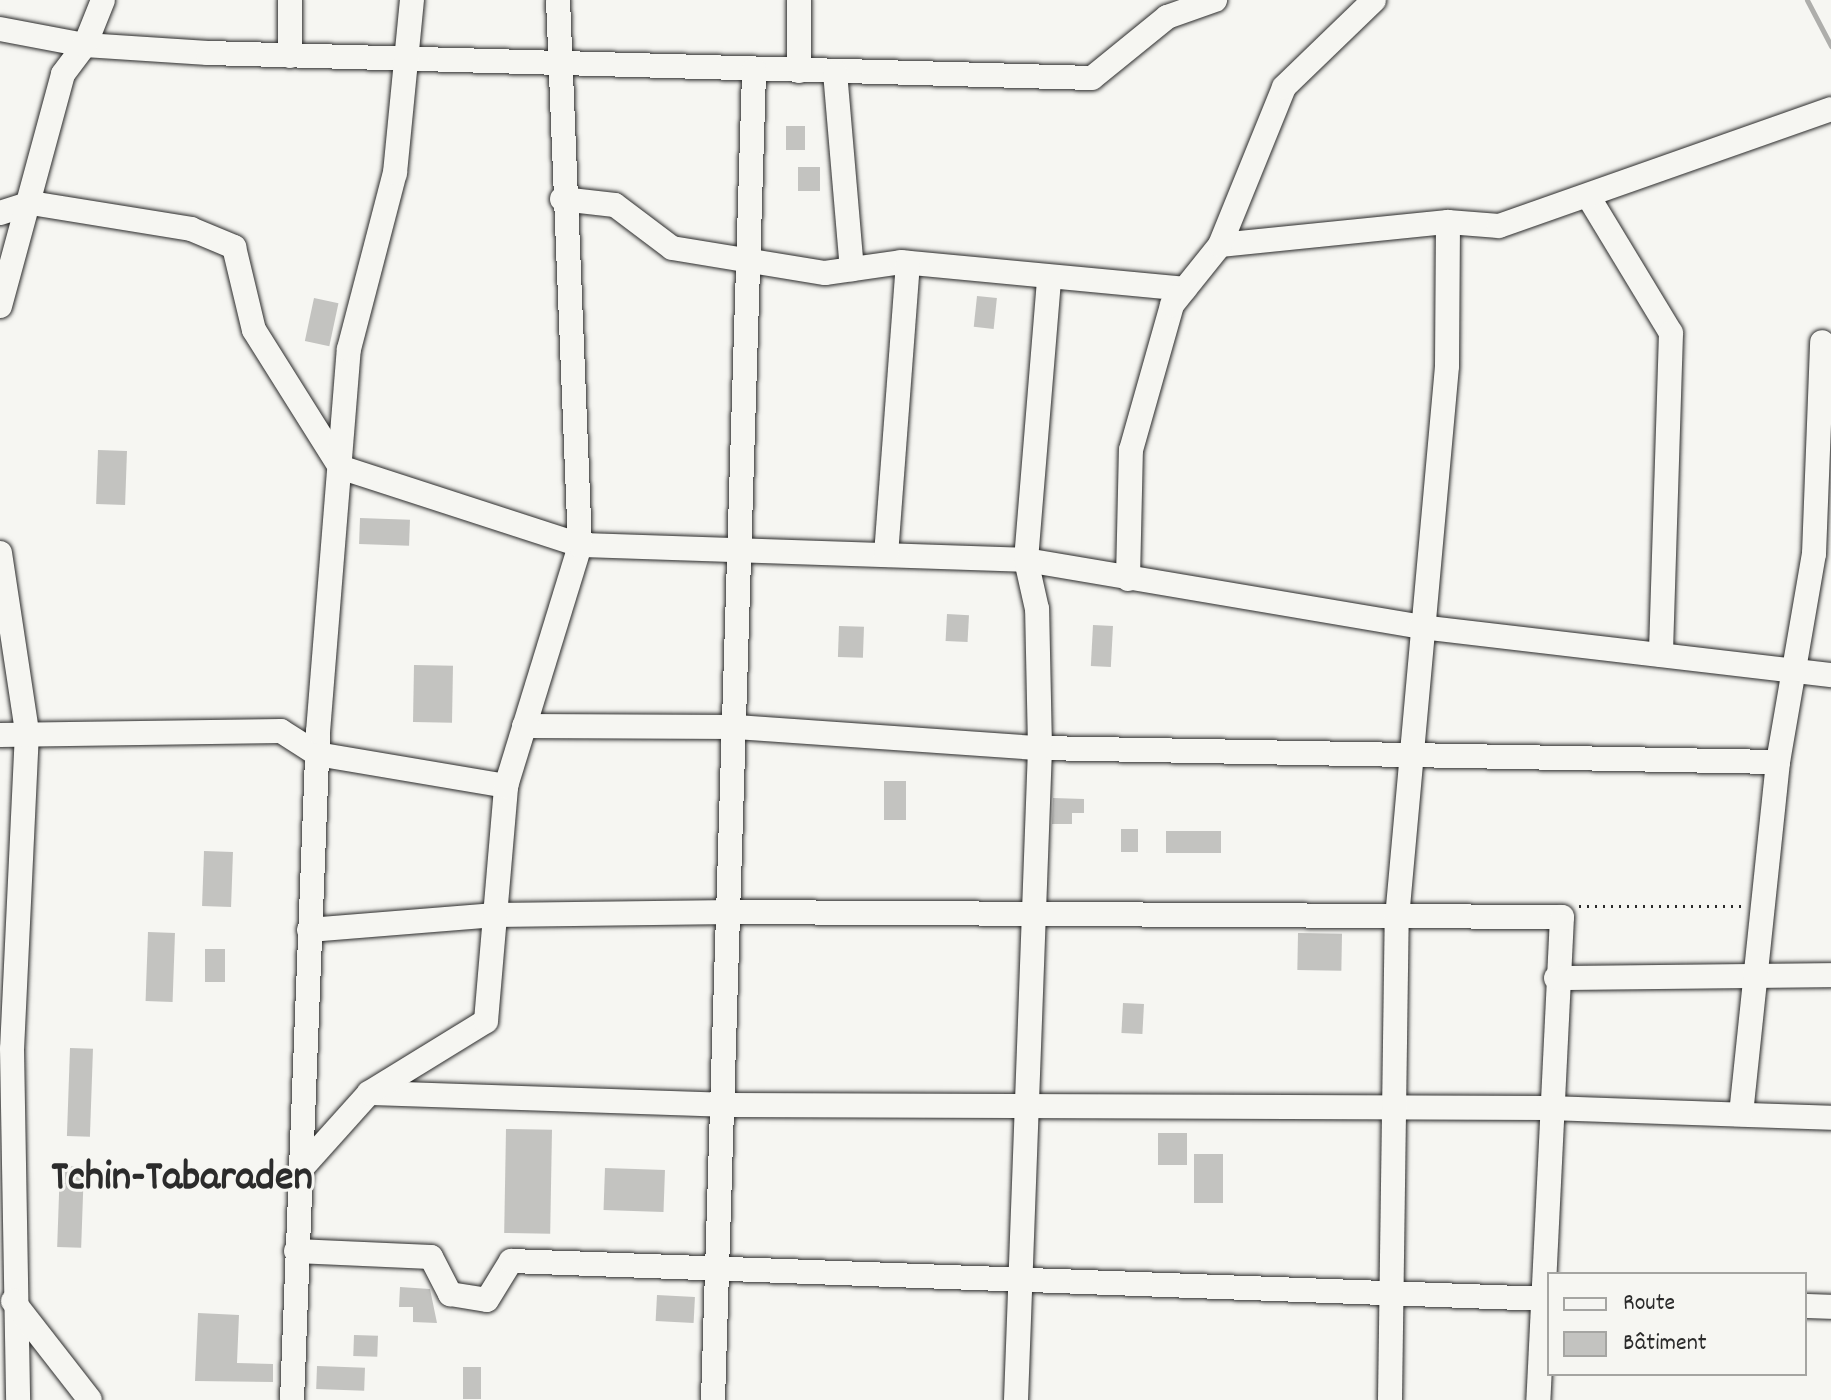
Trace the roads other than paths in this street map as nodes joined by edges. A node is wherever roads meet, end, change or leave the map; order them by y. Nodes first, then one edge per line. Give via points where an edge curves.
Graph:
1 (103, 0) edge
2 (290, 0) edge
3 (412, 0) edge
4 (558, 0) edge
5 (799, 0) edge
6 (1215, 0) edge
7 (1374, 0) edge
8 (0, 29) edge
9 (85, 45) junction
10 (290, 56) junction
11 (406, 59) junction
12 (560, 64) junction
13 (754, 70) junction
14 (799, 71) junction
15 (835, 72) junction
16 (1831, 109) edge
17 (1588, 196) junction
18 (562, 199) junction
19 (31, 203) junction
20 (0, 213) edge
21 (1448, 222) junction
22 (1220, 245) junction
23 (749, 262) junction
24 (908, 263) junction
25 (852, 269) junction
26 (1049, 279) junction
27 (1185, 289) junction
28 (0, 306) edge
29 (1822, 342) dead end
30 (340, 467) junction
31 (580, 545) junction
32 (741, 550) junction
33 (0, 553) edge
34 (886, 555) junction
35 (1026, 560) junction
36 (1128, 579) junction
37 (6, 609) edge
38 (1421, 627) junction
39 (1661, 655) junction
40 (1798, 671) junction
41 (1831, 675) edge
42 (524, 726) junction
43 (736, 727) junction
44 (27, 732) junction
45 (0, 735) edge
46 (1040, 748) junction
47 (317, 754) junction
48 (1410, 756) junction
49 (1778, 762) junction
50 (506, 786) junction
51 (733, 912) junction
52 (1033, 914) junction
53 (495, 915) junction
54 (1397, 918) junction
55 (309, 930) junction
56 (1756, 974) junction
57 (1831, 975) edge
58 (1556, 978) junction
59 (6, 1049) edge
60 (369, 1093) junction
61 (1025, 1103) junction
62 (726, 1105) junction
63 (1549, 1108) junction
64 (1397, 1111) junction
65 (1741, 1114) junction
66 (1831, 1118) edge
67 (300, 1170) junction
68 (6, 1201) edge
69 (296, 1251) junction
70 (722, 1270) junction
71 (1019, 1284) junction
72 (1392, 1292) junction
73 (1545, 1299) edge
74 (7, 1301) edge
75 (1807, 1306) edge
76 (1831, 1307) edge
77 (18, 1400) edge
78 (90, 1400) edge
79 (292, 1400) edge
80 (713, 1400) edge
81 (1016, 1400) edge
82 (1390, 1400) edge
83 (1538, 1400) edge

1 - 9 street
2 - 10 street
3 - 11 street
4 - 12 street
5 - 14 street
6 - 15 street via 1167,17 1092,78
7 - 22 street via 1284,87
8 - 9 street
9 - 10 street
9 - 19 street via 63,74
10 - 11 street
11 - 12 street
11 - 30 street via 395,173 349,349
12 - 13 street
12 - 18 street
13 - 14 street
13 - 23 street
14 - 15 street
15 - 25 street
16 - 17 street
17 - 21 street via 1499,226
17 - 39 street via 1671,333
18 - 23 street via 615,205 672,248
18 - 31 street
19 - 20 street
19 - 28 street
19 - 30 street via 191,229 234,247 254,330
21 - 22 street
21 - 38 street via 1447,366
22 - 27 street
23 - 25 street via 825,273
23 - 32 street
24 - 25 street
24 - 26 street
24 - 34 street
26 - 27 street
26 - 35 street
27 - 36 street via 1172,305 1131,450
29 - 40 street via 1814,554
30 - 31 street
30 - 47 street
31 - 32 street
31 - 42 street
32 - 34 street
32 - 43 street
33 - 37 street
34 - 35 street
35 - 36 street
35 - 46 street via 1037,609
36 - 38 street
37 - 44 street
38 - 39 street
38 - 48 street
39 - 40 street
40 - 41 street
40 - 49 street
42 - 43 street
42 - 50 street
43 - 46 street
43 - 51 street
44 - 45 street
44 - 47 street via 281,731
44 - 59 street
46 - 48 street
46 - 52 street
47 - 50 street
47 - 55 street
48 - 49 street
48 - 54 street
49 - 56 street
50 - 53 street
51 - 52 street
51 - 53 street
51 - 62 street
52 - 54 street
52 - 61 street
53 - 55 street
53 - 60 street via 486,1021
54 - 58 street via 1562,917
54 - 64 street
55 - 67 street
56 - 57 street
56 - 58 street
56 - 65 street
58 - 63 street
59 - 68 street
60 - 62 street
60 - 67 street
61 - 62 street
61 - 64 street
61 - 71 street
62 - 70 street
63 - 64 street
63 - 65 street
63 - 73 street
64 - 72 street
65 - 66 street
67 - 69 street
68 - 74 street
69 - 70 street via 431,1257 450,1294 487,1300 511,1261
69 - 79 street
70 - 71 street
70 - 80 street
71 - 72 street
71 - 81 street
72 - 73 street
72 - 82 street
73 - 83 street
74 - 77 street
74 - 78 street
75 - 76 street

